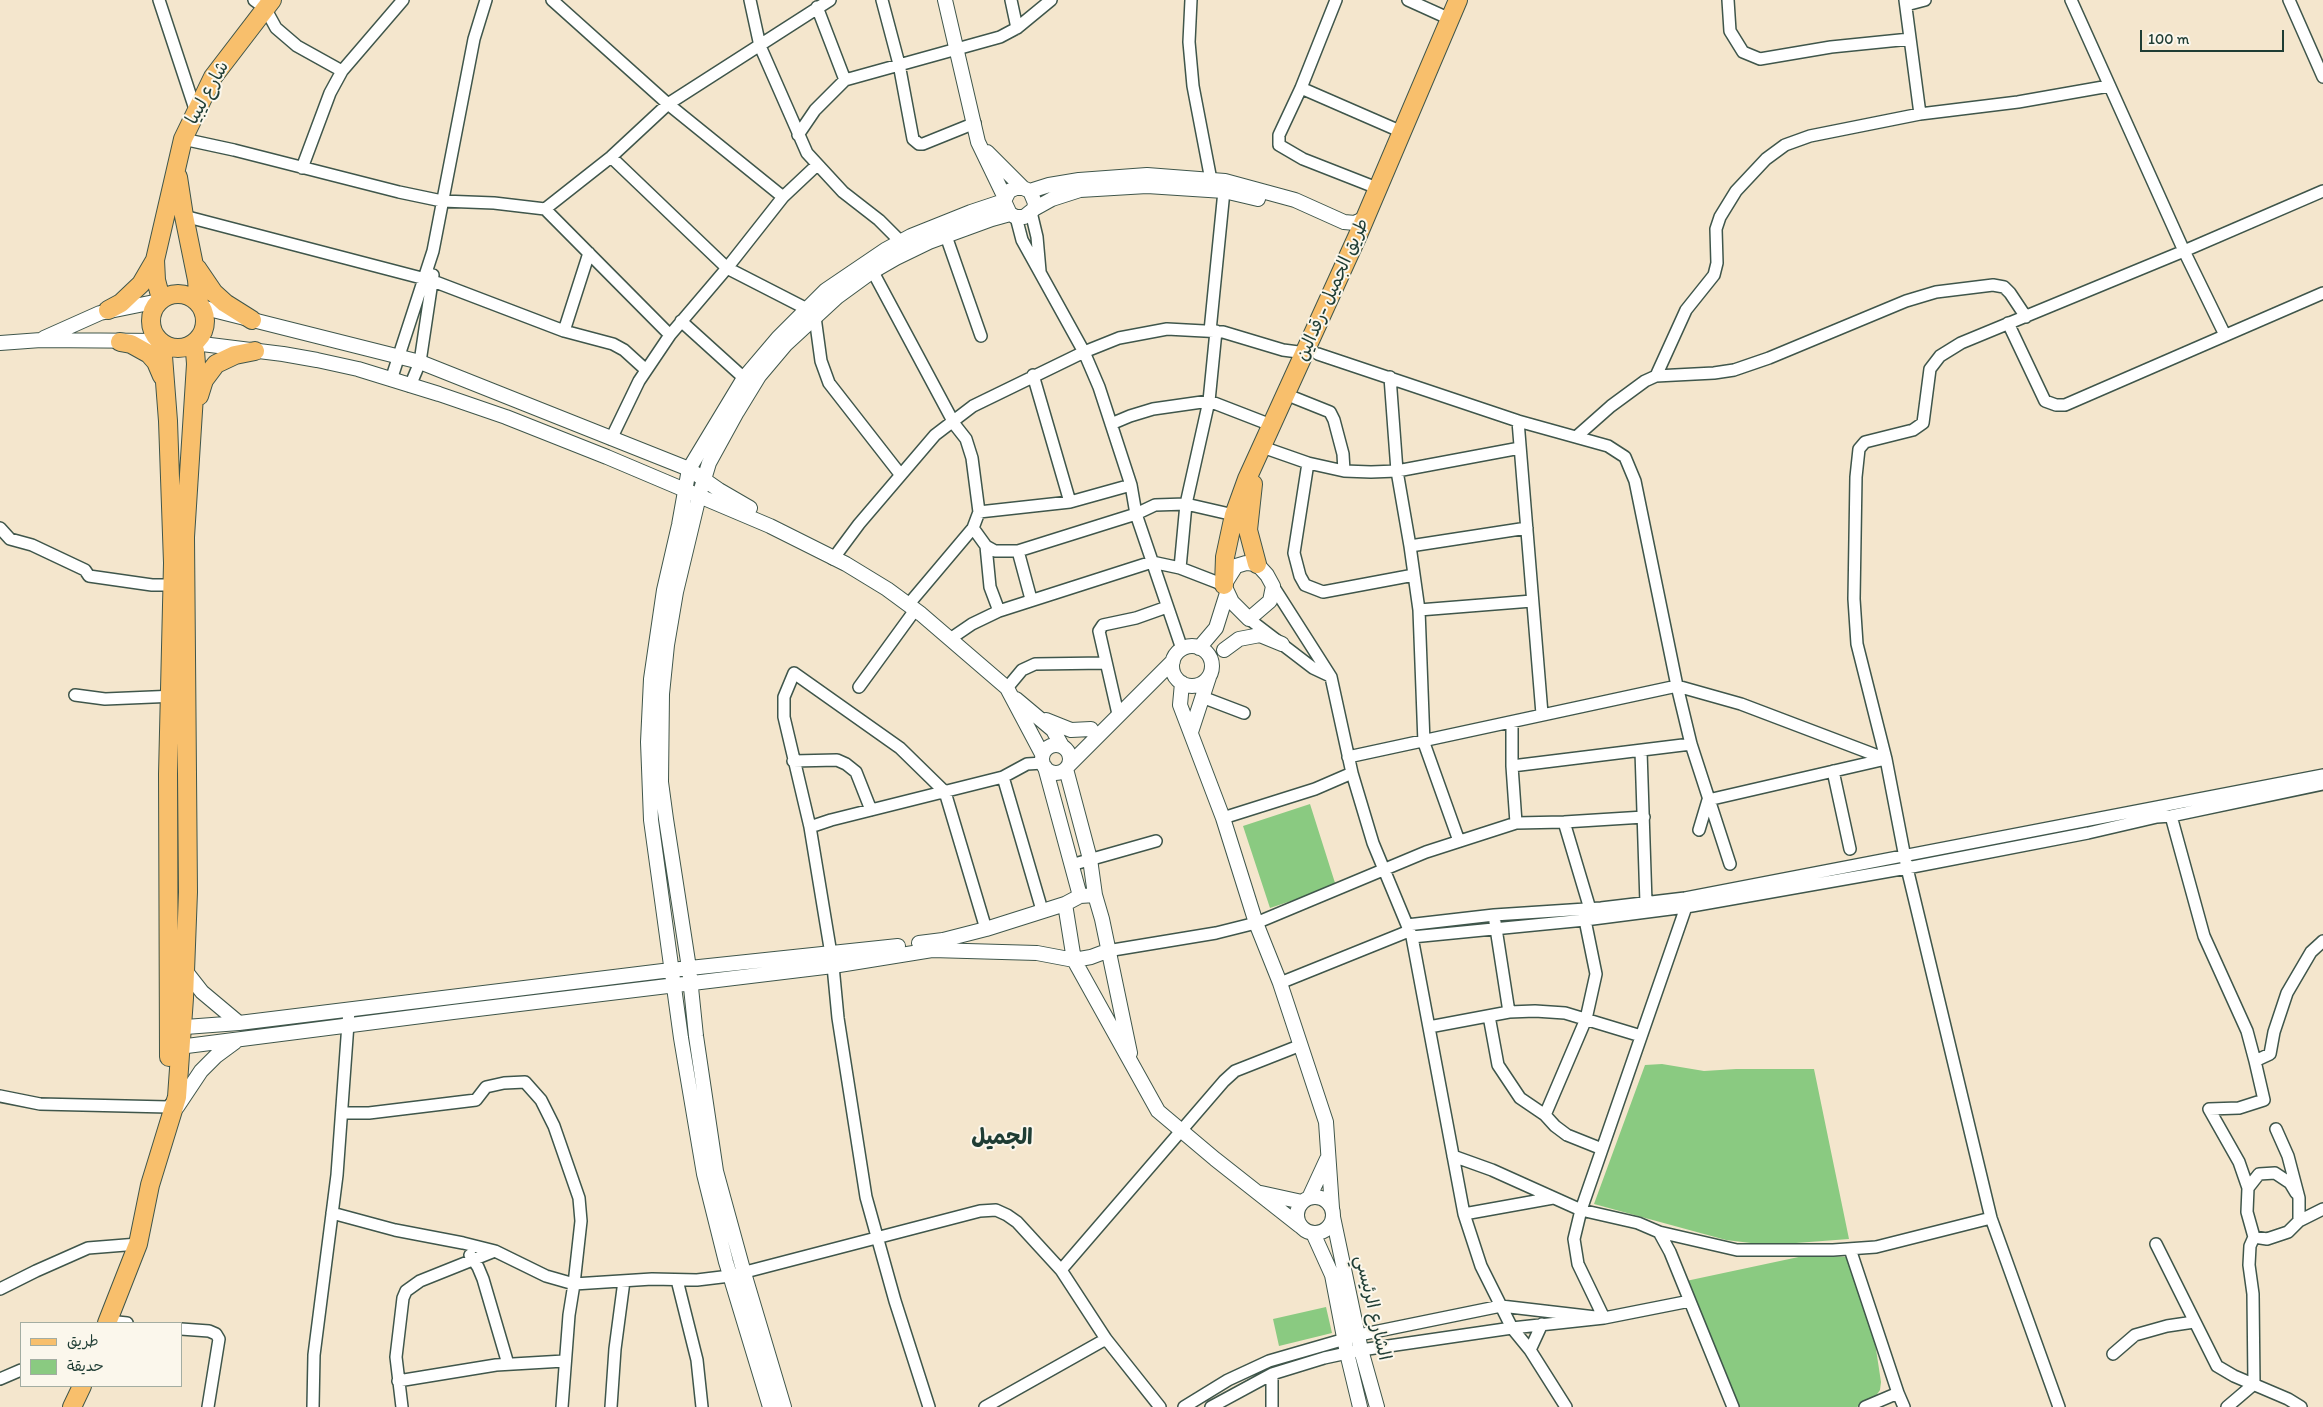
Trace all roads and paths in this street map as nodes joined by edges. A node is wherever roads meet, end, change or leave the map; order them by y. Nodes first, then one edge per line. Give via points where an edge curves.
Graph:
1 (159, 0) edge
2 (403, 0) edge
3 (486, 0) edge
4 (552, 0) edge
5 (750, 0) edge
6 (830, 0) edge
7 (882, 0) edge
8 (945, 0) edge
9 (1011, 0) edge
10 (1051, 0) edge
11 (1191, 0) edge
12 (1336, 0) edge
13 (1408, 0) edge
14 (1458, 0) edge
15 (1470, 0) edge
16 (1728, 0) edge
17 (1925, 0) edge
18 (2071, 0) edge
19 (2289, 0) edge
20 (264, 3) edge
21 (1906, 3) edge
22 (817, 7) junction
23 (1450, 19) junction
24 (1017, 28) junction
25 (1910, 39) junction
26 (760, 46) junction
27 (956, 50) junction
28 (2319, 57) edge
29 (899, 64) junction
30 (342, 71) junction
31 (2323, 77) edge
32 (845, 80) junction
33 (2109, 86) junction
34 (1301, 88) junction
35 (668, 104) junction
36 (196, 112) junction
37 (1920, 114) junction
38 (975, 123) junction
39 (1402, 132) junction
40 (798, 136) junction
41 (183, 140) junction
42 (978, 142) junction
43 (611, 157) junction
44 (817, 165) junction
45 (302, 168) junction
46 (177, 169) junction
47 (1211, 180) junction
48 (1377, 188) junction
49 (1027, 189) junction
50 (1224, 190) junction
51 (2323, 191) edge
52 (783, 197) junction
53 (442, 201) junction
54 (1009, 208) junction
55 (545, 209) junction
56 (1032, 211) junction
57 (184, 216) junction
58 (1365, 218) junction
59 (946, 236) junction
60 (1362, 236) junction
61 (900, 241) junction
62 (2184, 251) junction
63 (191, 253) junction
64 (590, 253) junction
65 (155, 260) junction
66 (727, 268) junction
67 (1040, 271) junction
68 (873, 272) junction
69 (428, 280) junction
70 (2323, 293) edge
71 (160, 300) junction
72 (200, 305) junction
73 (108, 310) junction
74 (811, 313) junction
75 (2026, 317) junction
76 (252, 320) junction
77 (681, 321) junction
78 (2008, 323) junction
79 (564, 331) junction
80 (1214, 331) junction
81 (670, 335) junction
82 (981, 336) dead end
83 (2224, 336) junction
84 (42, 340) junction
85 (0, 342) edge
86 (120, 342) junction
87 (160, 342) junction
88 (193, 344) junction
89 (255, 351) junction
90 (1084, 352) junction
91 (1312, 353) junction
92 (399, 358) junction
93 (420, 362) junction
94 (646, 370) junction
95 (1033, 375) junction
96 (1656, 376) junction
97 (1390, 377) junction
98 (744, 378) junction
99 (391, 380) junction
100 (164, 381) junction
101 (410, 386) junction
102 (1296, 398) junction
103 (1208, 401) junction
104 (193, 418) junction
105 (954, 421) junction
106 (1518, 421) junction
107 (1110, 424) junction
108 (1271, 425) junction
109 (1576, 437) junction
110 (611, 439) junction
111 (1520, 448) junction
112 (1268, 449) junction
113 (1308, 463) junction
114 (689, 469) junction
115 (1344, 470) junction
116 (1397, 471) junction
117 (900, 474) junction
118 (704, 479) junction
119 (1131, 484) junction
120 (684, 491) junction
121 (699, 496) junction
122 (1070, 502) junction
123 (1186, 504) junction
124 (979, 512) junction
125 (1136, 514) junction
126 (1234, 515) junction
127 (0, 528) edge
128 (973, 528) junction
129 (1527, 528) junction
130 (986, 546) junction
131 (1410, 546) junction
132 (1018, 551) junction
133 (839, 559) junction
134 (1152, 562) junction
135 (1257, 564) junction
136 (1180, 568) junction
137 (1414, 575) junction
138 (173, 585) junction
139 (1273, 586) junction
140 (1226, 589) junction
141 (1032, 600) junction
142 (1532, 601) junction
143 (912, 607) junction
144 (1167, 607) junction
145 (1419, 610) junction
146 (998, 611) junction
147 (1249, 619) junction
148 (950, 639) junction
149 (1282, 644) junction
150 (1199, 648) junction
151 (1182, 649) junction
152 (1224, 650) junction
153 (1172, 661) junction
154 (1106, 663) junction
155 (1210, 670) junction
156 (1331, 677) junction
157 (1182, 683) junction
158 (1150, 685) junction
159 (1676, 686) junction
160 (860, 687) dead end
161 (1009, 691) junction
162 (75, 695) dead end
163 (178, 696) junction
164 (1202, 697) junction
165 (1244, 712) dead end
166 (1542, 714) junction
167 (1038, 715) junction
168 (1115, 717) junction
169 (1512, 724) junction
170 (1090, 729) junction
171 (1191, 732) junction
172 (1424, 743) junction
173 (1691, 744) junction
174 (1088, 746) junction
175 (1064, 747) junction
176 (1641, 751) junction
177 (1348, 757) junction
178 (1886, 759) junction
179 (794, 761) junction
180 (1043, 762) junction
181 (1512, 766) junction
182 (1067, 767) junction
183 (1833, 771) junction
184 (1352, 773) junction
185 (2323, 775) edge
186 (1003, 777) junction
187 (2323, 784) edge
188 (1072, 786) junction
189 (945, 792) junction
190 (1708, 800) junction
191 (871, 810) junction
192 (2171, 816) junction
193 (1644, 817) junction
194 (1223, 818) junction
195 (1564, 822) junction
196 (1516, 823) junction
197 (810, 827) junction
198 (1699, 830) dead end
199 (1156, 840) dead end
200 (1459, 841) junction
201 (1850, 849) dead end
202 (1905, 857) junction
203 (1090, 859) junction
204 (1730, 864) dead end
205 (1071, 865) junction
206 (1907, 868) junction
207 (1382, 869) junction
208 (1095, 895) junction
209 (1080, 896) junction
210 (1646, 903) junction
211 (1065, 904) junction
212 (1686, 907) junction
213 (1590, 909) junction
214 (1042, 910) junction
215 (1494, 915) junction
216 (1585, 920) junction
217 (1256, 923) junction
218 (1496, 928) junction
219 (986, 929) junction
220 (1410, 931) junction
221 (2323, 941) edge
222 (1107, 951) junction
223 (831, 952) junction
224 (1074, 960) junction
225 (833, 966) junction
226 (689, 968) junction
227 (184, 969) junction
228 (671, 970) junction
229 (690, 983) junction
230 (1280, 984) junction
231 (674, 986) junction
232 (349, 1010) junction
233 (1508, 1012) junction
234 (1490, 1016) junction
235 (1586, 1019) junction
236 (239, 1023) junction
237 (348, 1025) junction
238 (1429, 1027) junction
239 (175, 1028) junction
240 (1641, 1036) junction
241 (236, 1041) junction
242 (1301, 1045) junction
243 (175, 1048) junction
244 (2255, 1060) junction
245 (1134, 1071) junction
246 (0, 1096) edge
247 (172, 1106) junction
248 (343, 1113) junction
249 (1545, 1115) junction
250 (1181, 1129) junction
251 (2276, 1129) dead end
252 (1602, 1150) junction
253 (1329, 1156) junction
254 (1453, 1156) junction
255 (2248, 1188) junction
256 (1257, 1192) junction
257 (1553, 1198) junction
258 (2299, 1198) junction
259 (1305, 1200) junction
260 (2323, 1209) edge
261 (1582, 1210) junction
262 (1332, 1212) junction
263 (332, 1213) junction
264 (1464, 1214) junction
265 (1991, 1218) junction
266 (2299, 1221) junction
267 (1300, 1226) junction
268 (1659, 1232) junction
269 (1313, 1233) junction
270 (876, 1237) junction
271 (2254, 1237) junction
272 (463, 1243) junction
273 (138, 1244) junction
274 (2156, 1244) dead end
275 (1850, 1249) junction
276 (495, 1251) junction
277 (473, 1260) junction
278 (1061, 1270) junction
279 (737, 1274) junction
280 (677, 1280) junction
281 (624, 1281) junction
282 (574, 1284) junction
283 (0, 1289) edge
284 (1690, 1301) junction
285 (1501, 1306) junction
286 (1604, 1318) junction
287 (108, 1322) edge
288 (2194, 1322) junction
289 (1542, 1324) junction
290 (1512, 1328) junction
291 (182, 1329) edge
292 (1359, 1335) junction
293 (1106, 1339) junction
294 (1345, 1346) junction
295 (1361, 1350) junction
296 (1530, 1350) junction
297 (2113, 1354) dead end
298 (564, 1361) junction
299 (508, 1364) junction
300 (20, 1370) edge
301 (1272, 1374) junction
302 (0, 1379) edge
303 (398, 1382) junction
304 (2254, 1384) junction
305 (82, 1387) edge
306 (1898, 1393) junction
307 (1002, 1396) junction
308 (72, 1407) edge
309 (208, 1407) edge
310 (313, 1407) edge
311 (402, 1407) edge
312 (562, 1407) edge
313 (611, 1407) edge
314 (702, 1407) edge
315 (770, 1407) edge
316 (784, 1407) edge
317 (929, 1407) edge
318 (984, 1407) edge
319 (1008, 1407) edge
320 (1160, 1407) edge
321 (1184, 1407) edge
322 (1211, 1407) edge
323 (1272, 1407) edge
324 (1360, 1407) edge
325 (1377, 1407) edge
326 (1566, 1407) edge
327 (1733, 1407) edge
328 (1865, 1407) edge
329 (1904, 1407) edge
330 (2059, 1407) edge
331 (2227, 1407) edge
332 (2301, 1407) edge

1 - 36 street
2 - 30 street
3 - 53 street via 474,39
4 - 35 street
5 - 26 street
6 - 22 street
7 - 29 street
8 - 27 street
9 - 24 street
10 - 24 street
11 - 47 street via 1189,42 1193,86
12 - 34 street
13 - 23 street
14 - 23 main road, طريق الجميل -رقدالين
15 - 60 main road, طريق الجميل -رقدالين
16 - 25 street via 1730,31 1743,52 1760,59 1831,47
17 - 21 street
18 - 33 street
19 - 28 street
20 - 30 street via 276,28 297,46
20 - 36 main road, شارع ليبيا via 213,77
21 - 25 street
22 - 26 street
22 - 32 street
23 - 39 main road, طريق الجميل -رقدالين
24 - 27 street via 982,44
25 - 37 street
26 - 35 street
26 - 40 street
27 - 29 street
27 - 38 street
28 - 31 street
29 - 32 street
29 - 38 street via 913,139 919,144
30 - 45 street
32 - 40 street via 815,110
33 - 37 street
33 - 62 street
34 - 39 street
34 - 48 street via 1279,135 1279,145 1302,159
35 - 43 street
35 - 52 street
36 - 41 main road, شارع ليبيا
37 - 96 street via 1810,136 1785,145 1766,159 1736,191 1720,217 1716,230 1714,274 1686,310
38 - 42 street
39 - 48 main road, طريق الجميل -رقدالين
40 - 44 street
41 - 45 street
41 - 46 main road, شارع ليبيا
42 - 49 street via 1002,169
42 - 54 street
43 - 55 street
43 - 66 street
44 - 52 street
44 - 61 street
45 - 53 street
46 - 57 main road
46 - 65 main road, شارع ليبيا
47 - 49 street via 1147,176 1079,180
47 - 58 street via 1225,180 1295,200 1344,222 1355,223
48 - 58 main road, طريق الجميل -رقدالين
49 - 54 street via 1009,191
49 - 56 street via 1034,196
50 - 56 street via 1147,186 1080,190 1052,198
50 - 60 street via 1292,208
50 - 80 street
51 - 62 street
52 - 66 street
53 - 55 street
53 - 69 street
54 - 56 street via 1024,217
54 - 59 street
54 - 61 street via 971,212
54 - 67 street
55 - 64 street
56 - 67 street
57 - 63 main road
57 - 69 street
58 - 60 main road, طريق الجميل -رقدالين
59 - 68 street via 920,246
59 - 82 street
60 - 91 main road, طريق الجميل -رقدالين via 1342,293
61 - 74 street via 837,281
62 - 75 street
62 - 83 street
63 - 72 main road
63 - 76 main road via 214,293
64 - 79 street
64 - 81 street
65 - 71 main road
65 - 73 main road via 141,284
66 - 74 street
66 - 77 street
67 - 90 street
68 - 74 street
68 - 105 street
69 - 79 street
69 - 92 street
69 - 93 street
70 - 83 street
71 - 72 main road via 172,294 184,294
71 - 73 street
71 - 87 main road via 151,318 152,330
72 - 76 street
72 - 88 main road via 205,318 204,329
73 - 84 street
74 - 98 street via 781,334
74 - 117 street via 829,382
74 - 118 street via 759,376 714,452
75 - 78 street
75 - 96 street via 2004,287 1993,284 1936,292 1734,370
76 - 92 street
77 - 81 street
77 - 98 street
78 - 83 street via 2045,401 2056,405 2065,405
78 - 178 street via 1961,343 1940,356 1930,369 1923,423 1913,430 1865,442 1859,449 1854,600 1857,644
79 - 94 street via 613,344
80 - 90 street via 1167,329 1119,338
80 - 91 street via 1283,350
80 - 103 street
81 - 94 street
84 - 85 street
84 - 86 street
86 - 87 street
86 - 100 main road via 149,354
87 - 88 main road via 176,348
87 - 100 main road
88 - 89 street
88 - 104 main road via 196,358
89 - 99 street via 317,360
89 - 104 main road via 225,359 209,371
90 - 95 street
90 - 107 street via 1099,386
91 - 97 street
91 - 102 main road, طريق الجميل -رقدالين
91 - 108 main road, طريق الجميل -رقدالين
92 - 93 street
92 - 99 street
93 - 101 street
93 - 110 street
94 - 110 street
95 - 105 street via 973,406
95 - 122 street
96 - 109 street via 1611,406
97 - 106 street
97 - 116 street
98 - 114 street
99 - 101 street
100 - 138 main road
101 - 120 street via 506,417
102 - 112 main road, طريق الجميل -رقدالين
102 - 115 street via 1330,412 1343,454
103 - 107 street via 1153,410
103 - 108 street
103 - 123 street
104 - 163 main road
105 - 117 street via 935,435
105 - 124 street via 966,439 972,458
106 - 109 street
106 - 111 street
107 - 119 street
108 - 126 main road, طريق الجميل -رقدالين
109 - 159 street via 1608,446 1625,457 1635,481
110 - 114 street
111 - 116 street
111 - 129 street
112 - 113 street
112 - 135 main road, طريق الجميل -رقدالين via 1254,480 1249,512 1249,540
113 - 115 street
113 - 137 street via 1294,553 1305,585 1323,592
114 - 118 street
114 - 120 street
115 - 116 street
116 - 131 street
117 - 133 street
118 - 121 street
118 - 133 street
119 - 122 street
119 - 125 street
120 - 121 street
120 - 228 street via 654,645 648,742 651,820
121 - 133 street
121 - 226 street via 668,638 660,743 661,782
122 - 124 street
123 - 125 street via 1155,505
123 - 126 street
123 - 136 street
124 - 128 street
125 - 132 street
125 - 134 street
126 - 140 main road, طريق الجميل -رقدالين via 1225,557
127 - 138 street via 10,539 85,570 89,576
128 - 130 street
128 - 143 street
129 - 131 street
129 - 142 street
130 - 132 street via 996,551
130 - 146 street via 990,587
131 - 137 street
132 - 141 street
133 - 143 street
134 - 136 street
134 - 141 street
134 - 144 street
135 - 139 street
135 - 140 street via 1236,566
136 - 140 street
137 - 145 street
138 - 163 main road
139 - 147 street via 1270,602
139 - 156 street
140 - 147 street via 1232,602
140 - 150 street via 1216,628
141 - 146 street
142 - 145 street
142 - 166 street
143 - 148 street
143 - 160 street
144 - 151 street
144 - 154 street via 1103,625 1099,631
145 - 172 street
146 - 148 street
147 - 149 street
147 - 152 street
148 - 161 street
149 - 152 street via 1260,635 1239,639
149 - 156 street via 1313,668
150 - 151 street via 1188,646
150 - 155 street via 1207,654
151 - 153 street
152 - 155 street
153 - 157 street via 1174,673
153 - 158 street
154 - 161 street via 1035,664 1022,670
154 - 168 street
155 - 157 street via 1197,685
155 - 164 street
156 - 177 street
157 - 158 street
157 - 171 street via 1180,705
158 - 168 street
159 - 166 street
159 - 173 street
159 - 178 street via 1741,704
161 - 167 street
161 - 180 street
162 - 163 street via 105,699
163 - 227 main road via 188,848
163 - 239 main road via 168,774
164 - 165 street
164 - 171 street
166 - 169 street
167 - 170 street via 1071,730
167 - 175 street
168 - 170 street
168 - 174 street
169 - 172 street
169 - 181 street
170 - 175 street
171 - 194 street
172 - 177 street
172 - 200 street
173 - 176 street
173 - 190 street
174 - 182 street
174 - 188 street
175 - 180 street via 1050,745
175 - 182 street via 1070,756
176 - 181 street
176 - 193 street
177 - 184 street
178 - 183 street
178 - 202 street
179 - 189 street via 783,706 794,673 900,748
179 - 191 street via 837,760 846,764 856,772
179 - 197 street
180 - 182 street via 1053,773
180 - 186 street via 1027,764
180 - 205 street
181 - 196 street
182 - 188 street
183 - 190 street
183 - 201 street
184 - 194 street via 1315,789
184 - 207 street
185 - 202 street
186 - 189 street
186 - 214 street
187 - 192 street
188 - 203 street
189 - 191 street
189 - 219 street
190 - 198 street
190 - 204 street
191 - 197 street
192 - 206 street
192 - 244 street via 2204,936 2247,1032
193 - 195 street
193 - 210 street
194 - 217 street, الشارع الرئيسي
195 - 196 street
195 - 213 street
196 - 200 street
197 - 223 street
199 - 203 street
200 - 207 street
202 - 206 street
202 - 210 street
203 - 205 street
203 - 208 street
205 - 209 street
206 - 212 street
206 - 265 street
207 - 217 street
207 - 220 street
208 - 209 street
208 - 222 street
209 - 211 street
210 - 213 street
211 - 214 street
211 - 224 street
212 - 216 street
212 - 240 street
213 - 215 street
214 - 219 street
215 - 218 street
215 - 220 street
216 - 218 street
216 - 235 street via 1596,974
217 - 222 street
217 - 230 street, الشارع الرئيسي
218 - 220 street
218 - 233 street
219 - 223 street via 943,940
220 - 230 street
220 - 238 street
221 - 244 street via 2312,952 2287,993 2270,1054
222 - 224 street
222 - 245 street
223 - 225 street
223 - 226 street
224 - 225 street via 1037,953 932,950
224 - 245 street
225 - 229 street
225 - 270 street via 862,1174
226 - 228 street
226 - 229 street
227 - 236 street via 202,992
227 - 239 main road
228 - 231 street
228 - 232 street
229 - 231 street
229 - 279 street via 716,1171
230 - 242 street, الشارع الرئيسي
231 - 237 street
231 - 279 street via 704,1174
232 - 236 street
232 - 237 street
233 - 234 street
233 - 235 street via 1565,1013
234 - 238 street
234 - 249 street via 1498,1065 1520,1098
235 - 240 street
235 - 249 street
236 - 239 street
237 - 241 street
237 - 248 street
238 - 254 street
239 - 243 main road
240 - 252 street
241 - 243 street
241 - 247 street via 201,1071
242 - 250 street via 1235,1071
242 - 253 street, الشارع الرئيسي via 1326,1122
243 - 247 main road
244 - 255 street via 2264,1100 2239,1108 2209,1109 2239,1162
245 - 250 street via 1158,1111
246 - 247 street via 40,1104
247 - 273 main road
248 - 263 street
248 - 282 street via 369,1113 476,1100 486,1087 525,1082 541,1100 554,1126 578,1198 581,1221
249 - 252 street via 1567,1135
250 - 256 street
250 - 278 street
251 - 258 street via 2288,1156
252 - 261 street
253 - 259 street
253 - 262 street, الشارع الرئيسي
254 - 257 street
254 - 264 street
255 - 258 street via 2259,1174 2275,1173 2290,1183
255 - 271 street via 2247,1212
256 - 259 street
256 - 267 street
257 - 261 street
257 - 264 street
258 - 266 street
259 - 262 street via 1314,1196 1325,1200
259 - 267 street via 1296,1216
260 - 266 street
261 - 268 street
261 - 286 street via 1574,1239 1575,1256
262 - 269 street via 1327,1229
262 - 292 street, الشارع الرئيسي
263 - 272 street via 395,1230
263 - 310 street via 314,1355
264 - 285 street via 1481,1266
265 - 275 street via 1876,1247
265 - 330 street
266 - 271 street via 2288,1232 2266,1239
267 - 269 street
268 - 275 street via 1737,1250
268 - 284 street
269 - 294 street, الشارع الرئيسي via 1332,1275
270 - 278 street via 980,1210 996,1210 1017,1222
270 - 279 street
270 - 317 street
271 - 304 street via 2249,1265 2253,1294
272 - 276 street
272 - 277 street
273 - 283 street via 88,1248
273 - 287 main road
274 - 288 street
275 - 306 street
276 - 277 street
276 - 282 street via 546,1276
277 - 299 street via 483,1279
277 - 303 street via 420,1281 406,1291 397,1345
278 - 293 street
279 - 280 street
279 - 315 street
279 - 316 street
280 - 281 street
280 - 314 street via 697,1360
281 - 282 street
281 - 313 street
282 - 298 street
284 - 286 street
284 - 327 street
285 - 286 street
285 - 290 street
285 - 292 street
286 - 289 street
288 - 297 street via 2135,1335
288 - 304 street via 2217,1366
289 - 290 street
289 - 296 street
290 - 295 street
290 - 296 street
291 - 309 street via 209,1331 220,1339
292 - 294 street
292 - 295 street, الشارع الرئيسي
293 - 307 street
293 - 320 street
294 - 295 street
294 - 301 street
294 - 321 street via 1269,1361 1228,1380
294 - 324 street, الشارع الرئيسي
295 - 325 street, الشارع الرئيسي
296 - 326 street
298 - 299 street
298 - 312 street
299 - 303 street
300 - 302 street
301 - 322 street
301 - 323 street
303 - 311 street
304 - 331 street
304 - 332 street
305 - 308 main road
306 - 328 street
306 - 329 street
307 - 318 street
307 - 319 street

